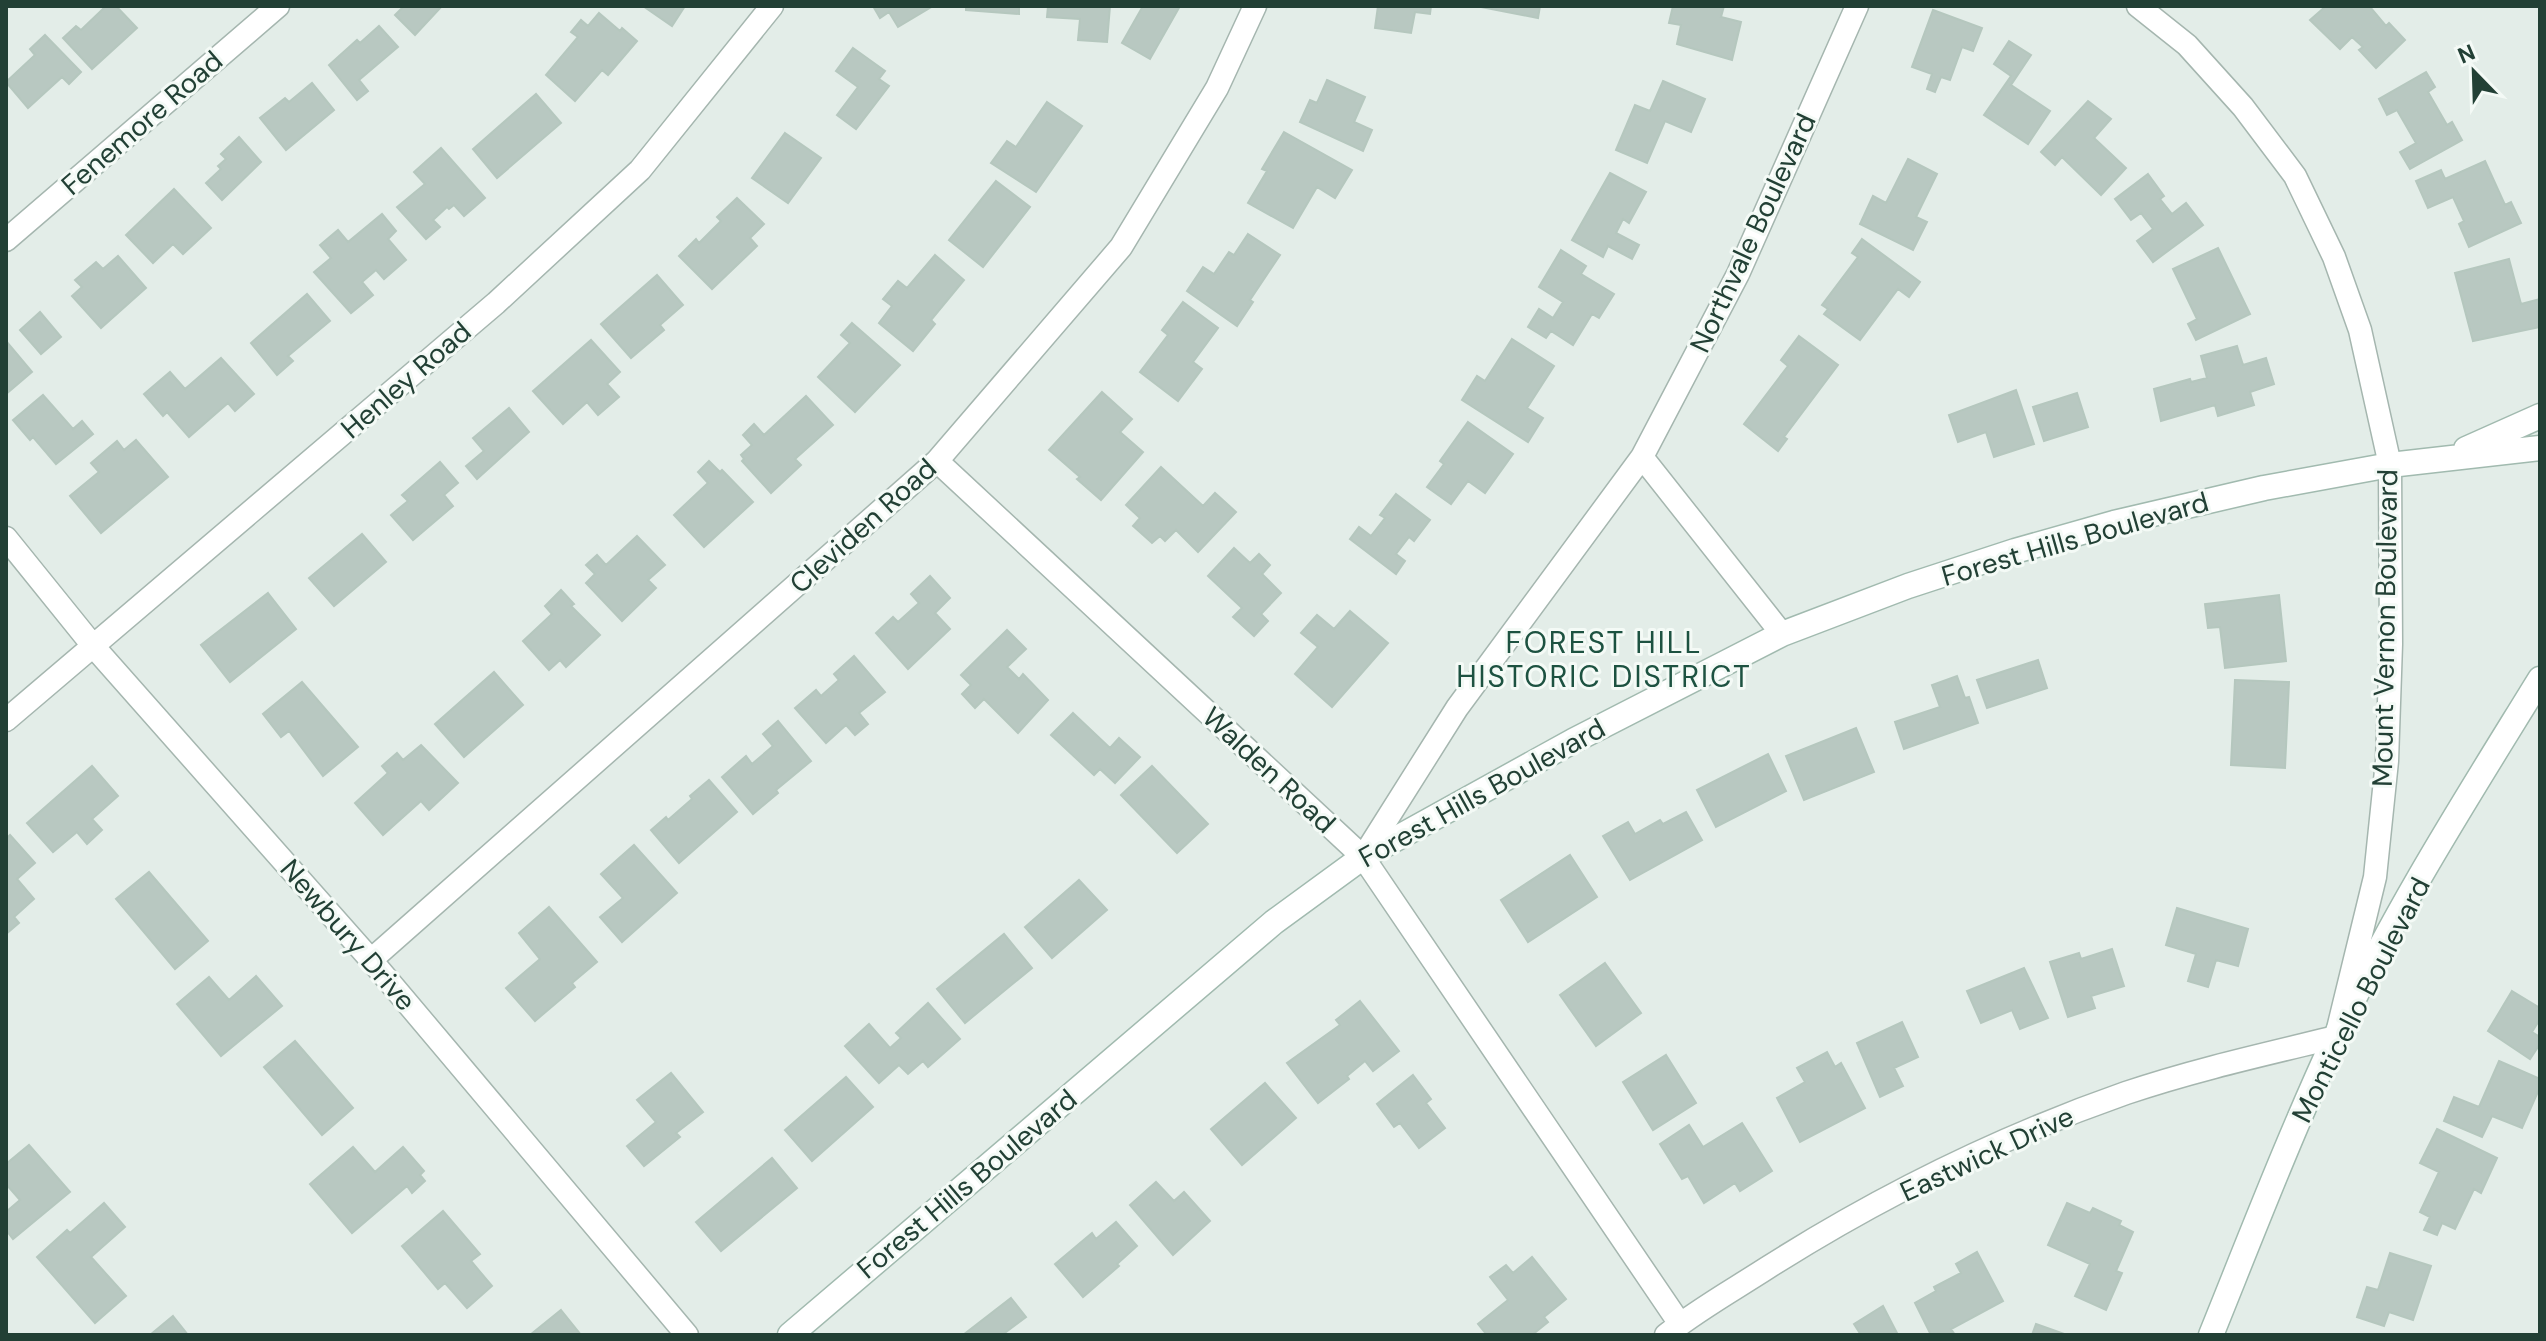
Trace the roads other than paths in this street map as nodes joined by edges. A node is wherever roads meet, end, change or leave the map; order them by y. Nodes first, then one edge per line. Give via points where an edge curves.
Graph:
1 (278, 6) edge
2 (772, 6) edge
3 (1255, 6) edge
4 (1857, 6) edge
5 (2138, 6) edge
6 (6, 240) edge
7 (2540, 416) edge
8 (2540, 448) edge
9 (1642, 457) junction
10 (2443, 459) junction
11 (937, 461) junction
12 (2390, 465) junction
13 (6, 538) edge
14 (1782, 634) junction
15 (94, 647) junction
16 (2540, 679) edge
17 (6, 720) edge
18 (1363, 857) junction
19 (371, 960) junction
20 (2336, 1037) junction
21 (1673, 1329) edge
22 (687, 1335) edge
23 (790, 1335) edge
24 (2211, 1335) edge

1 - 6 street, Fenemore Road
2 - 15 street, Henley Road via 640,170 496,303
3 - 11 street, Cleviden Road via 1217,88 1121,247
4 - 9 street, Northvale Boulevard via 1738,274
5 - 12 street, Mount Vernon Boulevard via 2187,45 2295,176 2334,257 2360,330
7 - 10 street, Forest Hills Boulevard
8 - 10 street, Forest Hills Boulevard
9 - 14 street
9 - 18 street, Northvale Boulevard via 1457,708
10 - 12 street, Forest Hills Boulevard
11 - 18 street, Walden Road
11 - 19 street, Cleviden Road
12 - 14 street, Forest Hills Boulevard via 2264,488 2085,531 1908,586
12 - 20 street, Mount Vernon Boulevard via 2387,761 2375,877
13 - 15 street, Newbury Drive
14 - 18 street, Forest Hills Boulevard
15 - 17 street, Henley Road
15 - 19 street, Newbury Drive
16 - 20 street, Monticello Boulevard via 2391,931
18 - 21 street, Walden Road
18 - 23 street, Forest Hills Boulevard via 1274,922
19 - 22 street, Newbury Drive
20 - 21 street, Eastwick Drive via 2127,1093 2037,1127 1943,1169 1808,1243
20 - 24 street, Monticello Boulevard

